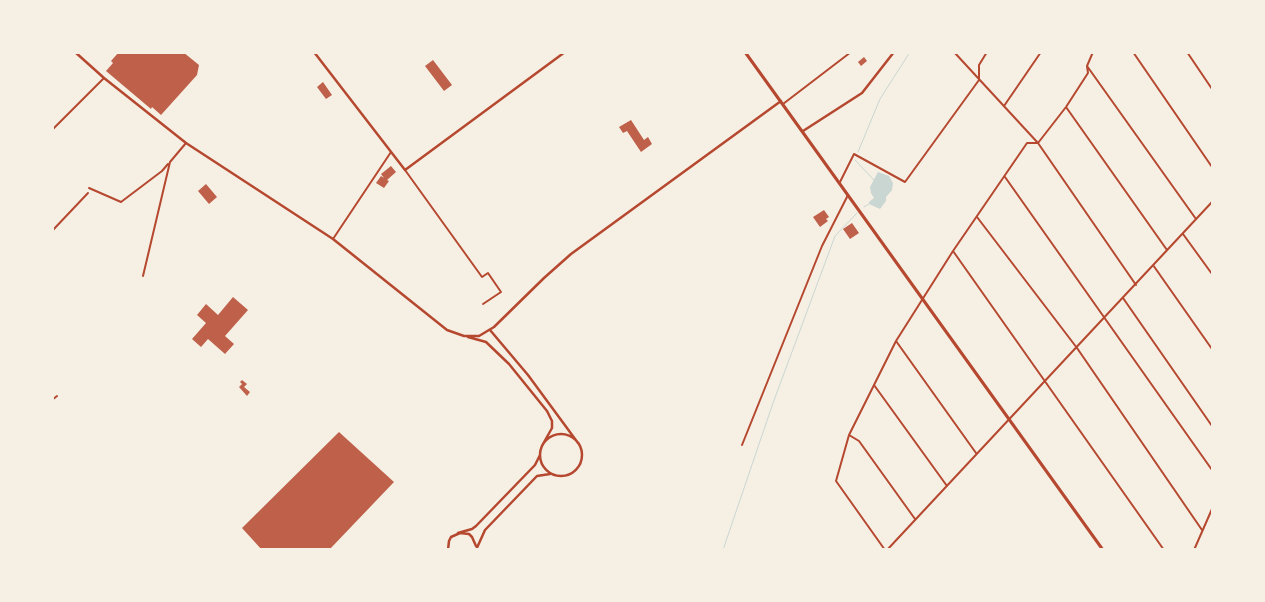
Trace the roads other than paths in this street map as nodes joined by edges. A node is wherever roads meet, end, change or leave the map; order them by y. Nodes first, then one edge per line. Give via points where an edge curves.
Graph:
1 (75, 52) edge
2 (314, 52) edge
3 (564, 52) edge
4 (746, 52) edge
5 (851, 52) edge
6 (894, 52) edge
7 (954, 52) edge
8 (987, 52) edge
9 (1040, 52) edge
10 (1093, 52) edge
11 (1133, 52) edge
12 (1187, 52) edge
13 (1087, 66) junction
14 (104, 78) junction
15 (979, 80) junction
16 (1212, 89) edge
17 (782, 102) junction
18 (1004, 106) junction
19 (1066, 107) junction
20 (52, 130) edge
21 (803, 131) junction
22 (1038, 142) junction
23 (186, 143) junction
24 (391, 152) junction
25 (170, 162) junction
26 (1212, 168) edge
27 (404, 170) junction
28 (1005, 177) junction
29 (840, 183) junction
30 (89, 188) dead end
31 (88, 193) dead end
32 (848, 195) junction
33 (1212, 202) edge
34 (977, 217) junction
35 (1196, 219) junction
36 (52, 230) edge
37 (1183, 234) junction
38 (333, 239) junction
39 (1167, 250) junction
40 (953, 251) junction
41 (1153, 265) junction
42 (1212, 274) edge
43 (143, 276) dead end
44 (1136, 285) junction
45 (1123, 298) junction
46 (924, 299) junction
47 (483, 304) dead end
48 (1104, 318) junction
49 (490, 329) junction
50 (464, 336) junction
51 (896, 341) junction
52 (1077, 348) junction
53 (1212, 349) edge
54 (1045, 382) junction
55 (874, 385) junction
56 (57, 396) dead end
57 (52, 400) edge
58 (1009, 419) junction
59 (1212, 426) edge
60 (849, 435) junction
61 (578, 443) junction
62 (543, 444) junction
63 (742, 445) dead end
64 (540, 454) junction
65 (977, 454) junction
66 (1212, 470) edge
67 (554, 474) junction
68 (947, 486) junction
69 (1212, 509) edge
70 (916, 519) junction
71 (1202, 530) junction
72 (458, 533) junction
73 (448, 550) edge
74 (475, 550) edge
75 (886, 550) edge
76 (1103, 550) edge
77 (1164, 550) edge
78 (1194, 550) edge

1 - 14 street
2 - 24 street
3 - 27 street
4 - 17 main road
5 - 17 street
6 - 21 street via 862,93
7 - 15 street
8 - 15 street via 979,65
9 - 18 street
10 - 13 street
11 - 26 street
12 - 16 street
13 - 19 street via 1088,74
13 - 35 street
14 - 20 street
14 - 23 street
15 - 18 street
15 - 29 street via 905,182 854,154
17 - 21 main road
17 - 49 street via 571,254
18 - 22 street
19 - 22 street
19 - 39 street
21 - 29 main road
22 - 28 street via 1027,143
22 - 44 street
23 - 25 street
23 - 38 street
24 - 27 street
24 - 38 street
25 - 30 street via 121,202
25 - 43 street
27 - 47 street via 482,277 488,273 500,292
28 - 34 street
28 - 48 street
29 - 32 main road
31 - 36 street
32 - 46 main road
32 - 63 street via 822,246
33 - 35 street
34 - 40 street
34 - 52 street
35 - 37 street
37 - 39 street
37 - 42 street
38 - 50 street via 447,330
39 - 41 street
40 - 46 street
40 - 54 street
41 - 44 street
41 - 53 street
44 - 45 street
45 - 48 street
45 - 59 street
46 - 51 street
46 - 58 main road
48 - 52 street
48 - 66 street
49 - 50 street via 479,336
49 - 61 street
50 - 62 street via 486,342 509,364 543,406 552,421 552,428
51 - 55 street
51 - 65 street
52 - 54 street
52 - 71 street
54 - 58 street
54 - 77 street
55 - 60 street
55 - 68 street
56 - 57 street
58 - 65 street
58 - 76 main road
60 - 70 street via 859,441
60 - 75 street via 836,481
61 - 62 street via 560,434
61 - 67 street via 582,456 580,464 564,476
62 - 64 street
64 - 67 street via 546,469
64 - 72 street via 536,464 476,526
65 - 68 street
67 - 74 street via 537,476 485,530
68 - 70 street
69 - 71 street
70 - 75 street
71 - 78 street
72 - 73 street via 451,537
72 - 74 street via 472,538

